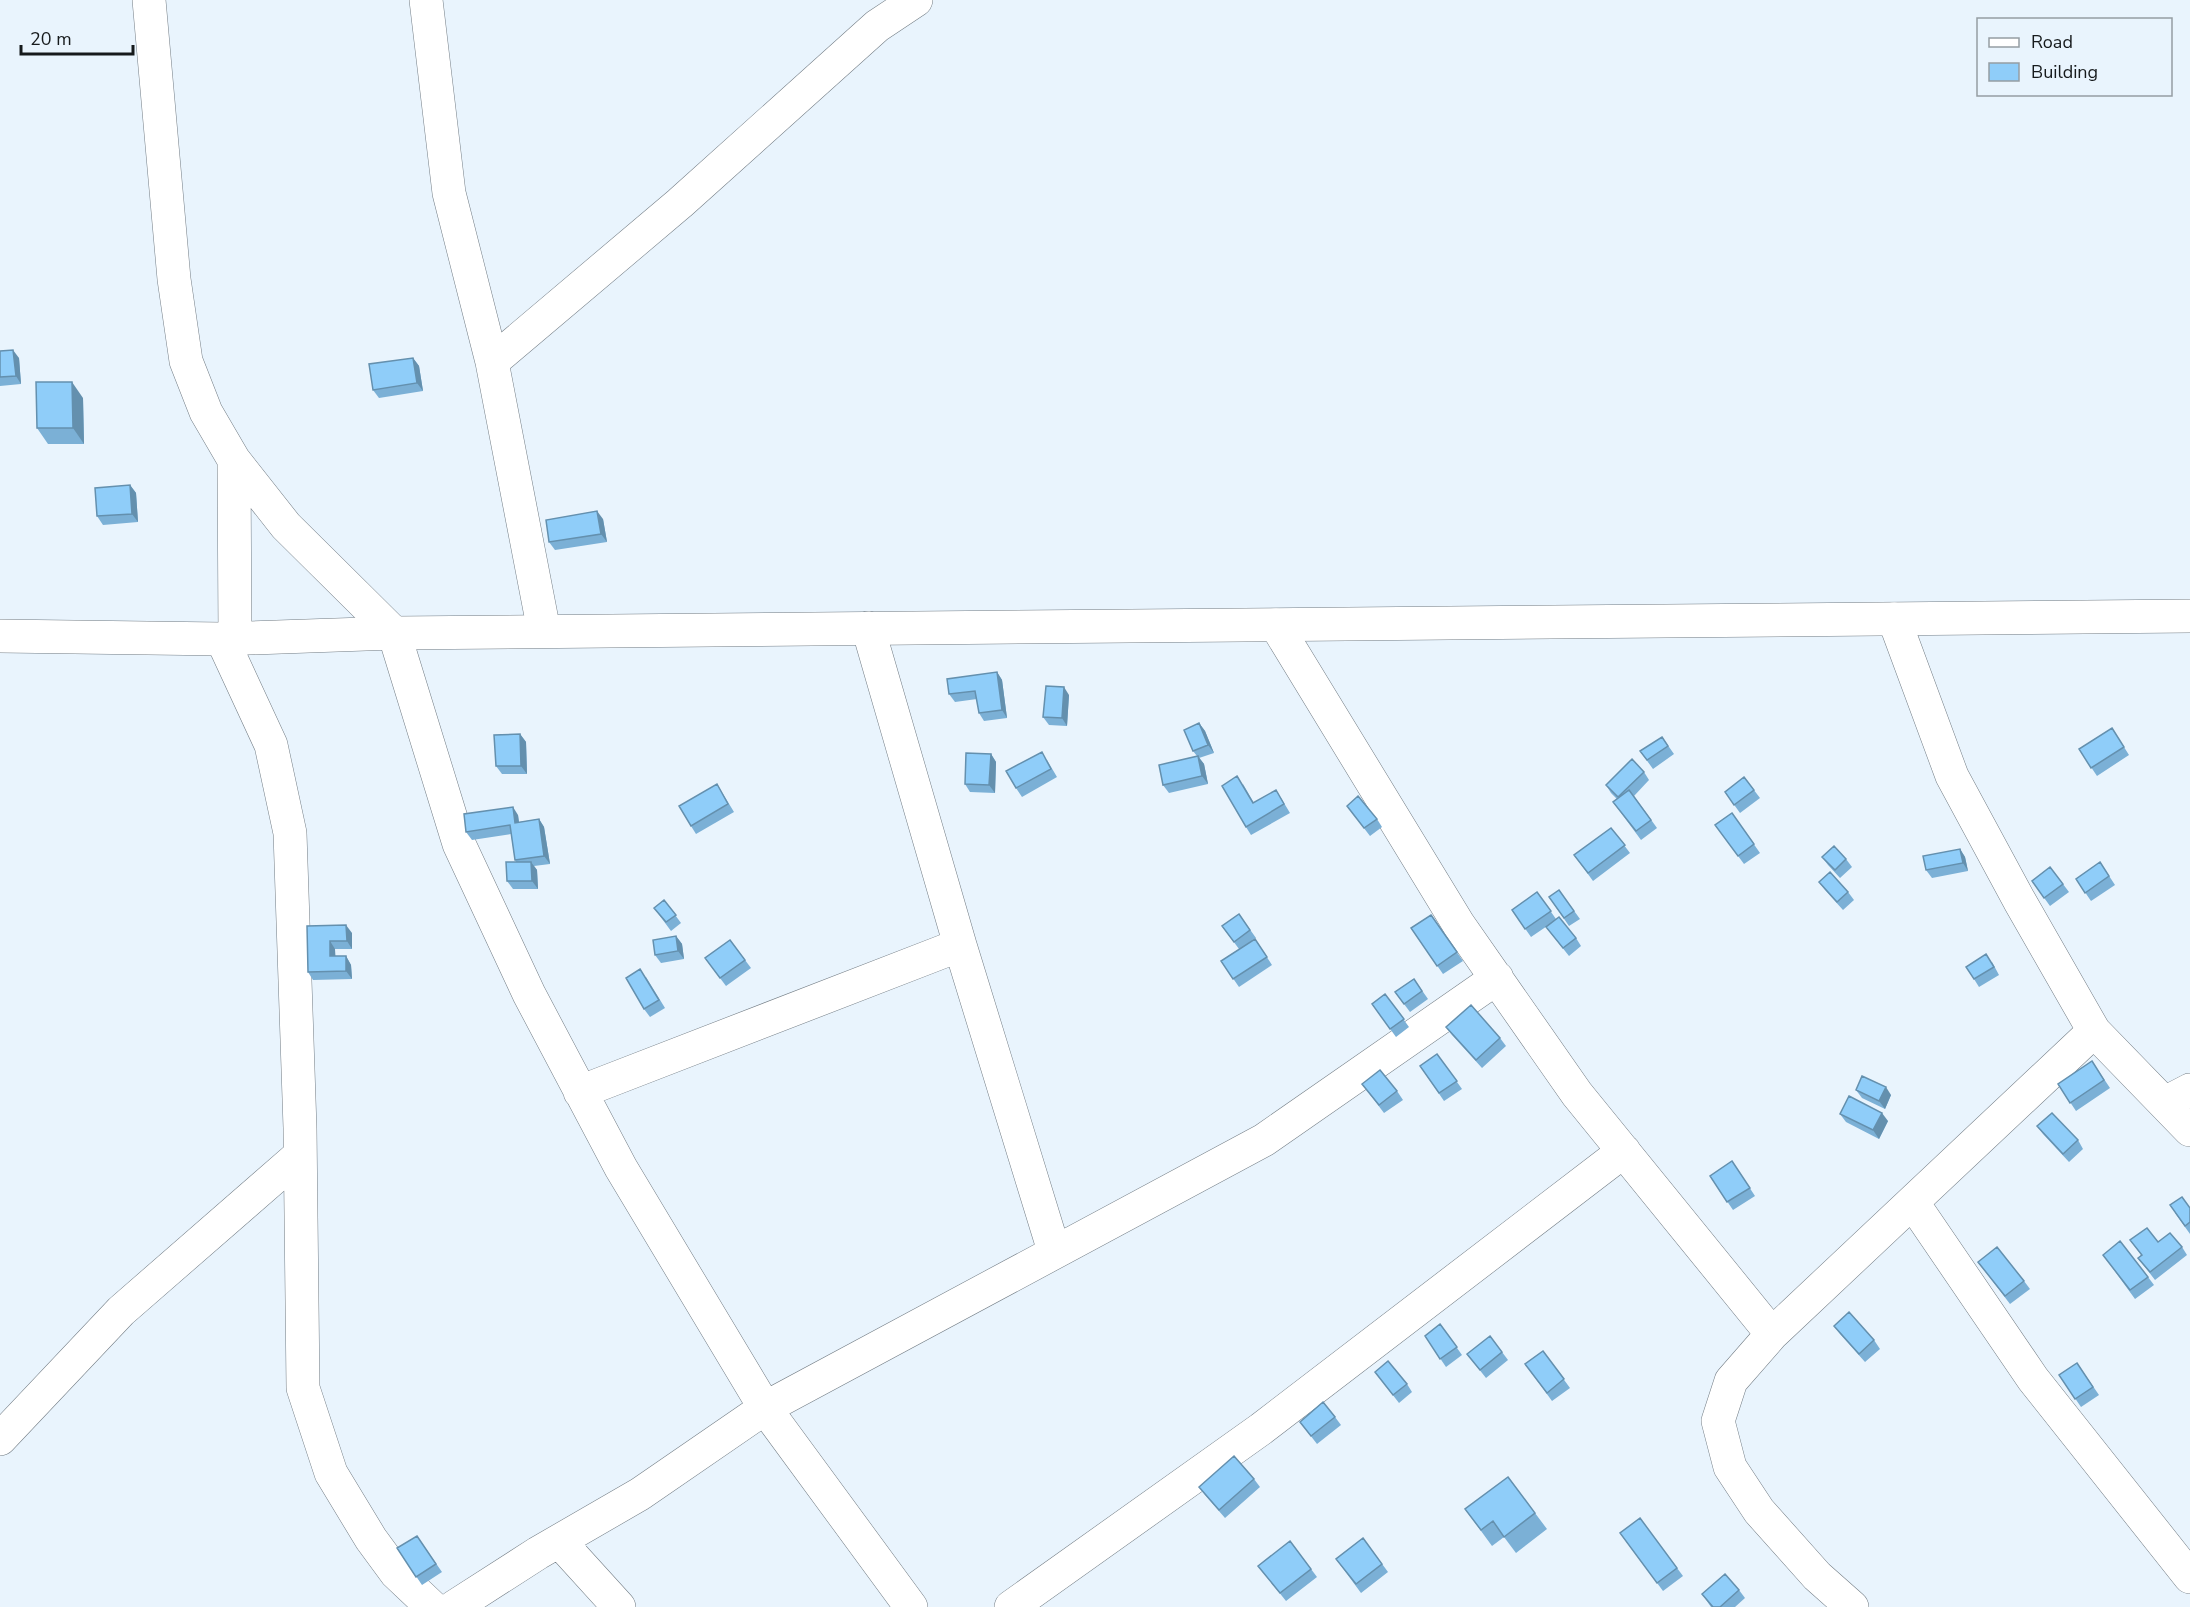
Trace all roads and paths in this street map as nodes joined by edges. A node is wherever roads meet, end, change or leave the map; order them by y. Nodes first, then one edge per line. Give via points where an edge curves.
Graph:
1 (149, 0) edge
2 (426, 0) edge
3 (916, 0) edge
4 (492, 362) junction
5 (234, 460) junction
6 (2190, 616) edge
7 (1894, 619) junction
8 (1276, 625) junction
9 (868, 628) junction
10 (544, 631) junction
11 (394, 633) junction
12 (0, 636) edge
13 (228, 639) junction
14 (960, 945) junction
15 (1497, 978) junction
16 (2094, 1031) junction
17 (580, 1092) junction
18 (2177, 1096) edge
19 (2190, 1130) edge
20 (1624, 1151) junction
21 (300, 1155) junction
22 (1913, 1203) junction
23 (1054, 1251) junction
24 (1772, 1334) junction
25 (765, 1408) junction
26 (0, 1439) edge
27 (559, 1541) junction
28 (2190, 1577) edge
29 (432, 1607) edge
30 (454, 1607) edge
31 (619, 1607) edge
32 (911, 1607) edge
33 (1011, 1607) edge
34 (1852, 1607) edge

1 - 5 street via 174,279 186,361 206,411
2 - 4 street via 449,194
3 - 4 street via 877,26 680,203
4 - 10 street
5 - 11 street via 286,526
5 - 13 street
6 - 7 street
7 - 8 street
7 - 16 street via 1952,776
8 - 9 street
8 - 15 street via 1459,925
9 - 10 street
9 - 14 street
10 - 11 street
11 - 13 street
11 - 17 street via 459,844
12 - 13 street
13 - 21 street via 271,745 290,833
14 - 17 street
14 - 23 street
15 - 20 street via 1577,1094
15 - 23 street via 1264,1140
16 - 18 street
16 - 22 street
17 - 25 street via 621,1168
18 - 19 street
20 - 24 street
20 - 33 street via 1261,1429
21 - 26 street via 121,1311
21 - 29 street via 303,1388 331,1473 396,1573
22 - 24 street
22 - 28 street via 2033,1379
23 - 25 street
24 - 34 street via 1731,1381 1718,1421 1730,1467 1759,1510 1817,1576
25 - 27 street via 640,1494
25 - 32 street
27 - 30 street
27 - 31 street

